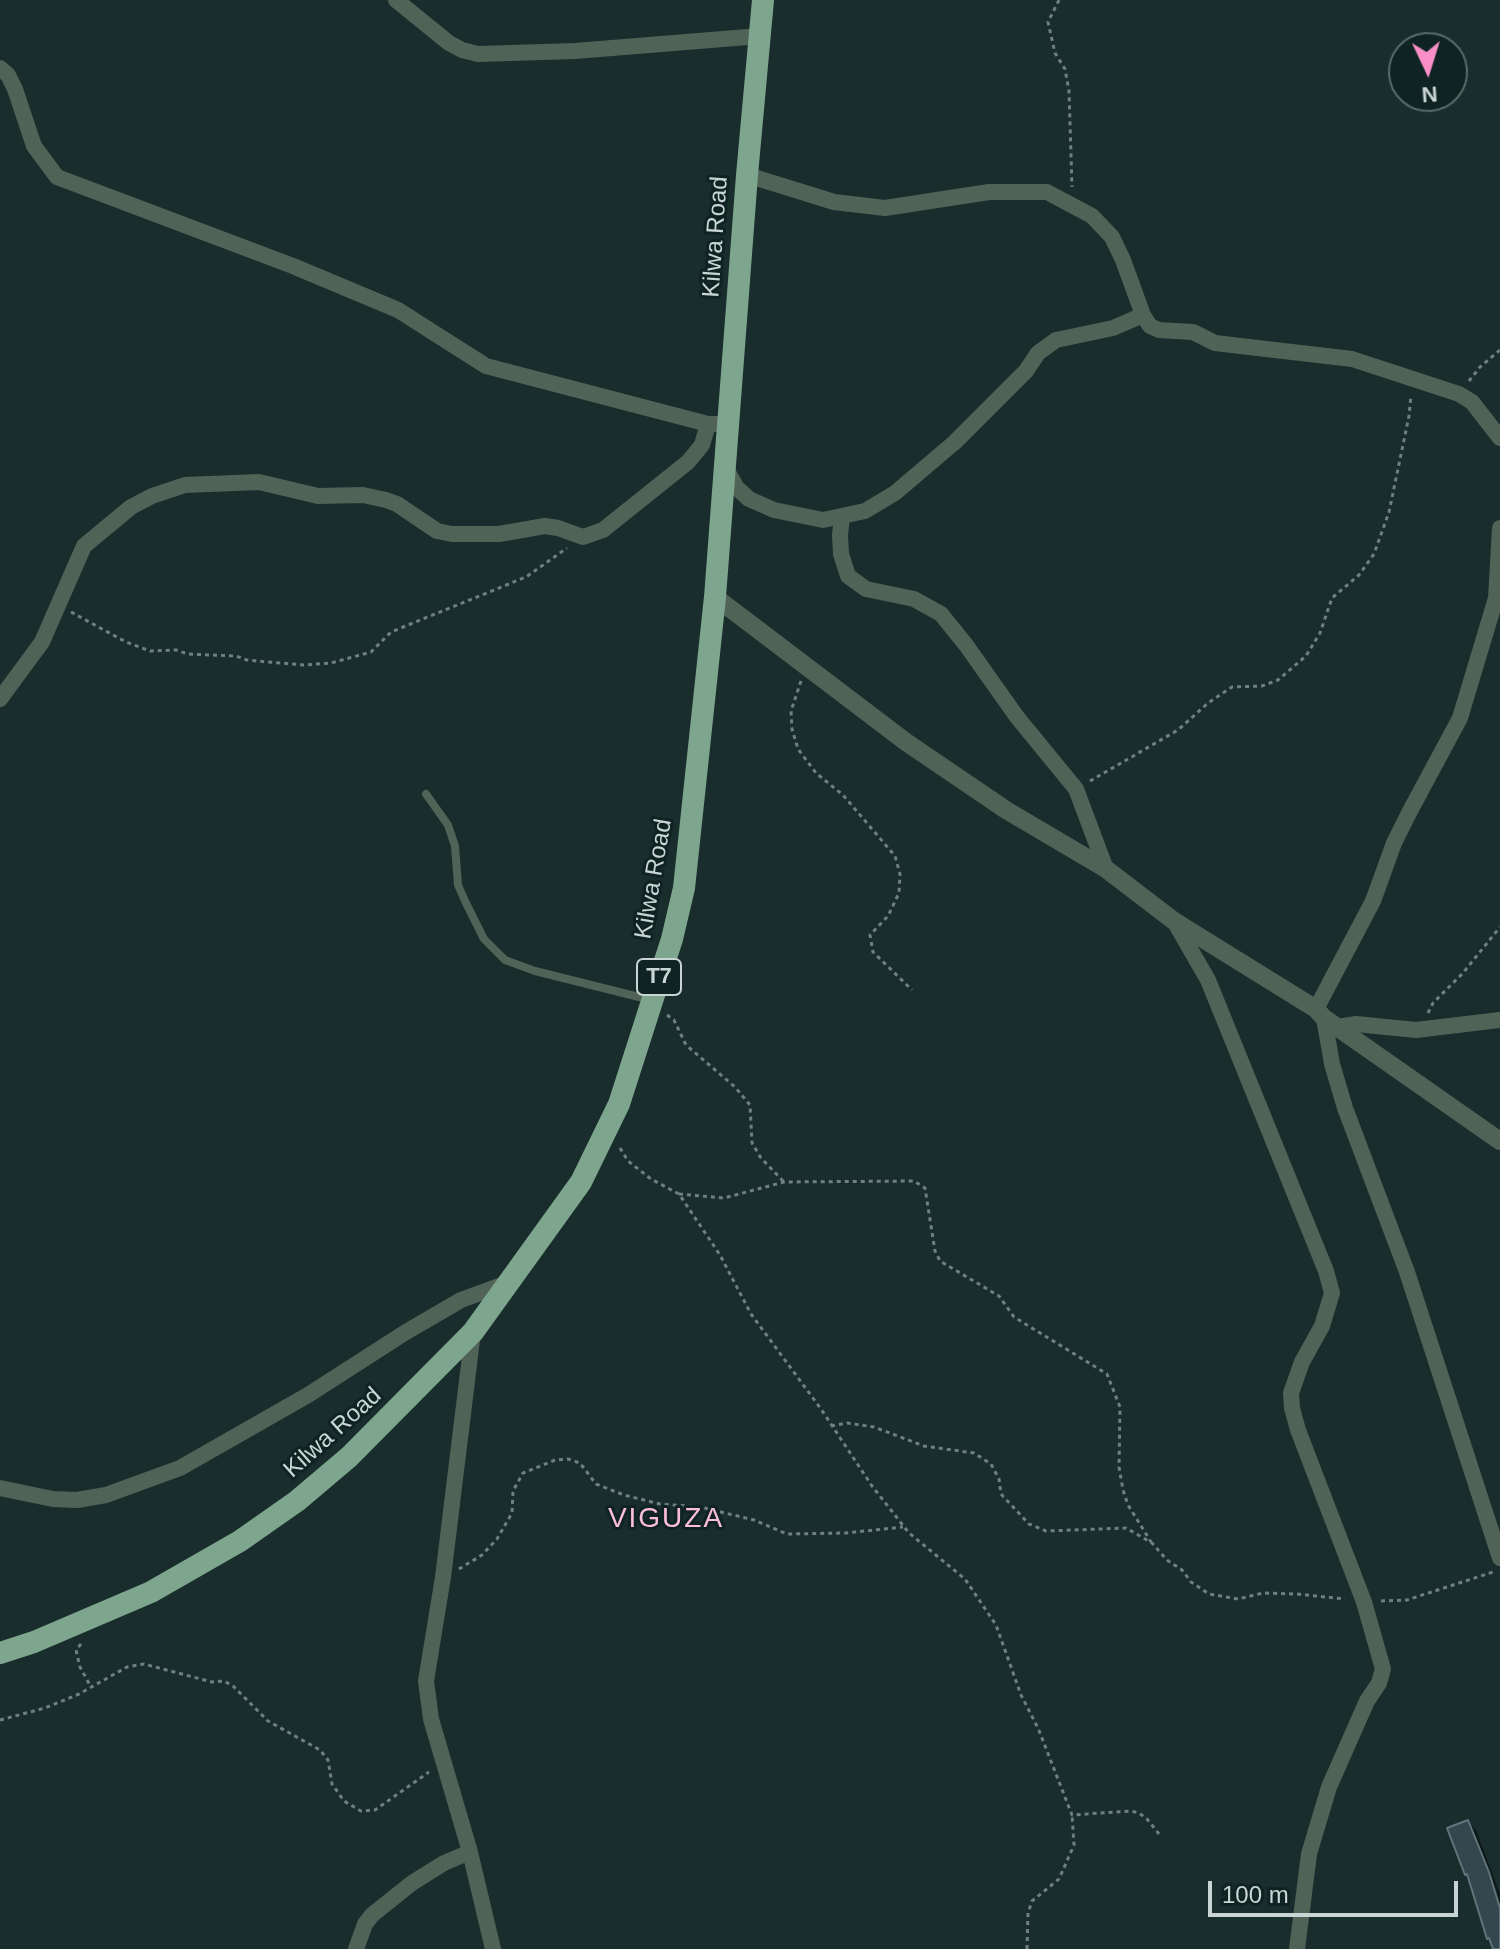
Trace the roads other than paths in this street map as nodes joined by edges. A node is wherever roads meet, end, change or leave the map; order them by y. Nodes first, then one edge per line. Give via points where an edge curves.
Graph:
1 (396, 0) edge
2 (763, 0) edge
3 (760, 36) junction
4 (0, 68) edge
5 (747, 175) junction
6 (1143, 315) junction
7 (718, 424) junction
8 (1500, 438) edge
9 (726, 469) junction
10 (842, 516) junction
11 (1500, 528) edge
12 (715, 597) junction
13 (0, 699) edge
14 (426, 794) dead end
15 (1106, 869) junction
16 (1174, 921) junction
17 (651, 1000) junction
18 (1326, 1018) junction
19 (1500, 1020) edge
20 (1500, 1141) edge
21 (511, 1282) junction
22 (473, 1332) junction
23 (0, 1488) edge
24 (1500, 1558) edge
25 (0, 1653) edge
26 (470, 1852) junction
27 (356, 1949) edge
28 (493, 1949) edge
29 (1297, 1949) edge

1 - 3 street via 449,43 478,54
2 - 3 highway, Kilwa Road / T7
3 - 5 highway, Kilwa Road / T7
4 - 7 street via 8,75 34,146 57,177 398,310 486,366
5 - 6 street via 834,202 885,208 989,192 1047,192 1092,216 1112,237
5 - 7 highway, Kilwa Road / T7
6 - 8 street via 1159,330 1193,332 1215,343 1352,359 1459,394 1472,402
6 - 10 street via 1113,328 1056,340 955,442 895,493 865,511
7 - 9 highway, Kilwa Road / T7
7 - 13 street via 688,462 603,530 583,537 545,526 499,534 452,534 437,531 397,504 363,495 318,496 259,482 185,485 152,496 84,546 42,642
9 - 10 street via 749,499 774,510 823,520
9 - 12 highway, Kilwa Road / T7
10 - 15 street via 841,554 848,576 866,589 914,599 941,614 1076,789
11 - 18 street via 1496,598 1460,718 1394,843
12 - 15 street via 906,742
12 - 17 highway, Kilwa Road / T7 via 684,888
14 - 17 lane via 448,825 465,901 484,939 505,960
15 - 16 street
16 - 18 street
16 - 29 street via 1208,980 1326,1271 1332,1293 1291,1393 1292,1408 1364,1602 1383,1669 1329,1787 1309,1854
17 - 21 highway, Kilwa Road / T7 via 619,1104 581,1182
18 - 19 street via 1416,1030
18 - 20 street
18 - 24 street via 1345,1108 1407,1272
21 - 22 highway, Kilwa Road / T7
21 - 23 street via 461,1300 180,1468 77,1500
22 - 25 highway, Kilwa Road / T7 via 349,1457 240,1541 151,1592
22 - 26 street via 426,1681 431,1719
26 - 27 street via 412,1883 372,1915
26 - 28 street

